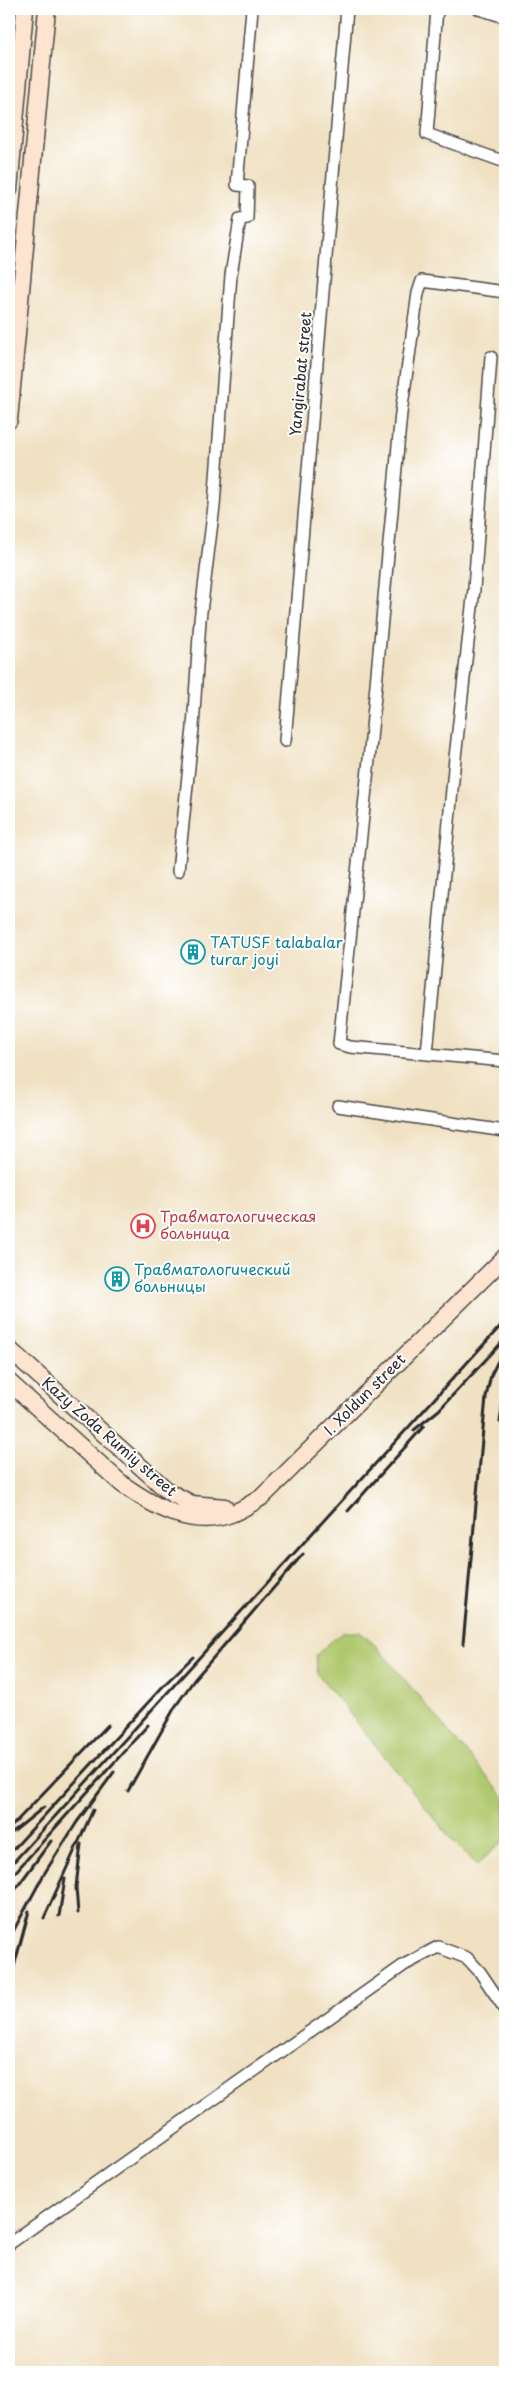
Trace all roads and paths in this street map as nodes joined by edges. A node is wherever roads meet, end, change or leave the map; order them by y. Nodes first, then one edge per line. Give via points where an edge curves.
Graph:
1 (25, 9) edge
2 (47, 9) edge
3 (252, 9) edge
4 (347, 9) edge
5 (437, 9) edge
6 (479, 9) edge
7 (505, 17) edge
8 (505, 162) edge
9 (9, 190) edge
10 (505, 292) edge
11 (491, 357) dead end
12 (9, 420) edge
13 (285, 741) dead end
14 (178, 871) dead end
15 (428, 1053) junction
16 (505, 1061) edge
17 (338, 1106) dead end
18 (505, 1131) edge
19 (505, 1257) edge
20 (9, 1349) edge
21 (9, 1382) edge
22 (247, 1505) junction
23 (214, 1518) joint
24 (505, 2009) edge
25 (9, 2244) edge

1 - 9 street
2 - 12 street
3 - 14 street via 237,185 248,186 246,218 240,219 231,275 214,506 200,620
4 - 13 street, Yangirabat street
5 - 8 street via 427,134
6 - 7 street
10 - 15 street via 422,280 400,422 339,1044
11 - 15 street via 474,589
15 - 16 street
17 - 18 street
19 - 22 street, I. Xoldun street via 262,1497
20 - 22 street, Kazy Zoda Rumiy street via 169,1492 204,1507
21 - 23 street, Kazy Zoda Rumiy street via 122,1484 140,1496 186,1517
22 - 23 street, I. Xoldun street via 231,1514
24 - 25 street via 467,1958 438,1947 404,1965

